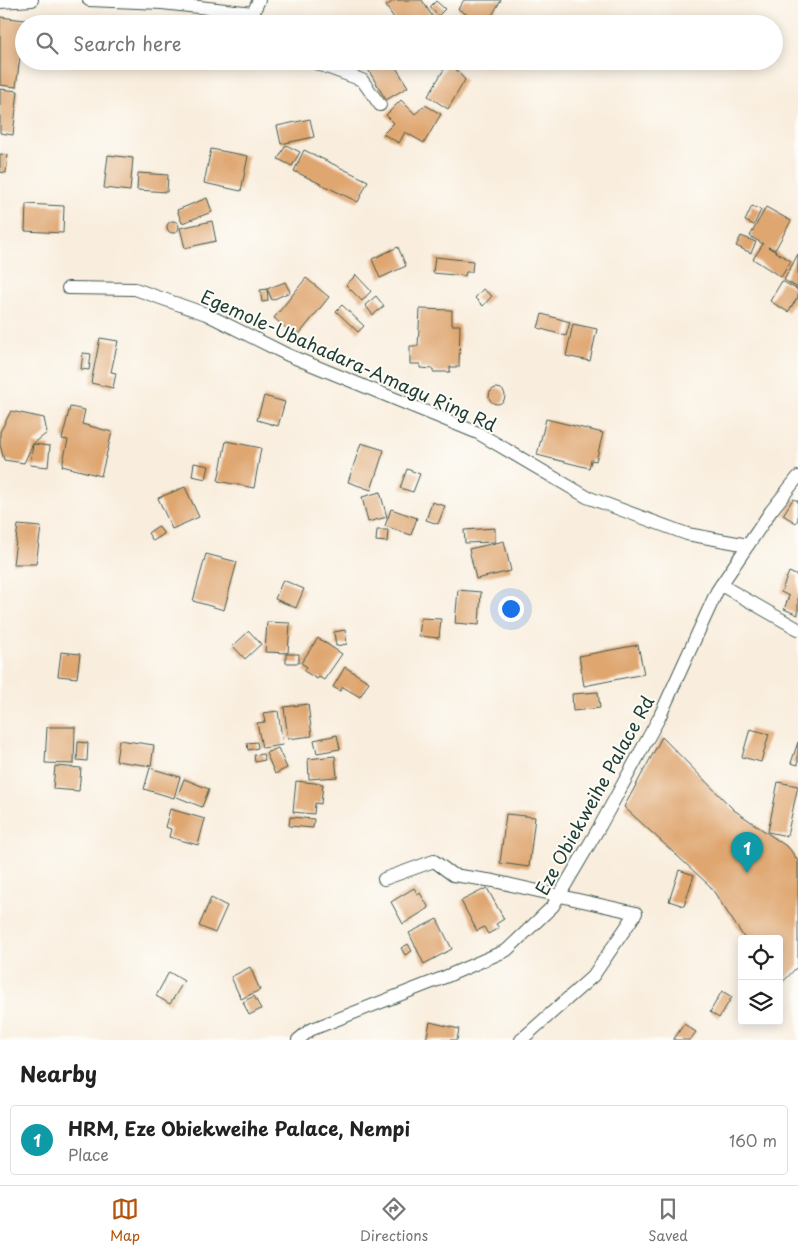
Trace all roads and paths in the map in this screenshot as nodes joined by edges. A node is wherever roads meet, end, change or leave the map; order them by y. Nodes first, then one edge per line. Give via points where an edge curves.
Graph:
1 (32, 0) edge
2 (89, 0) edge
3 (259, 0) edge
4 (0, 2) edge
5 (254, 13) joint
6 (335, 70) edge
7 (380, 105) dead end
8 (68, 288) dead end
9 (798, 477) edge
10 (748, 545) junction
11 (721, 585) junction
12 (798, 628) edge
13 (384, 879) dead end
14 (559, 896) junction
15 (298, 1040) edge
16 (521, 1040) edge

1 - 4 street
2 - 5 street via 162,3
3 - 5 street
6 - 7 street via 362,80
8 - 10 street, Egemole-Ubahadara-Amagu Ring Rd via 136,289 206,314 288,355 478,433 587,497 686,534
9 - 10 street, Eze Obiekweihe Palace Rd
10 - 11 street, Eze Obiekweihe Palace Rd
11 - 12 street
11 - 14 street, Eze Obiekweihe Palace Rd via 659,718
13 - 14 street via 434,861 453,875
14 - 15 street, Eze Obiekweihe Palace Rd via 553,906 507,950 310,1030
14 - 16 street via 636,913 593,976

